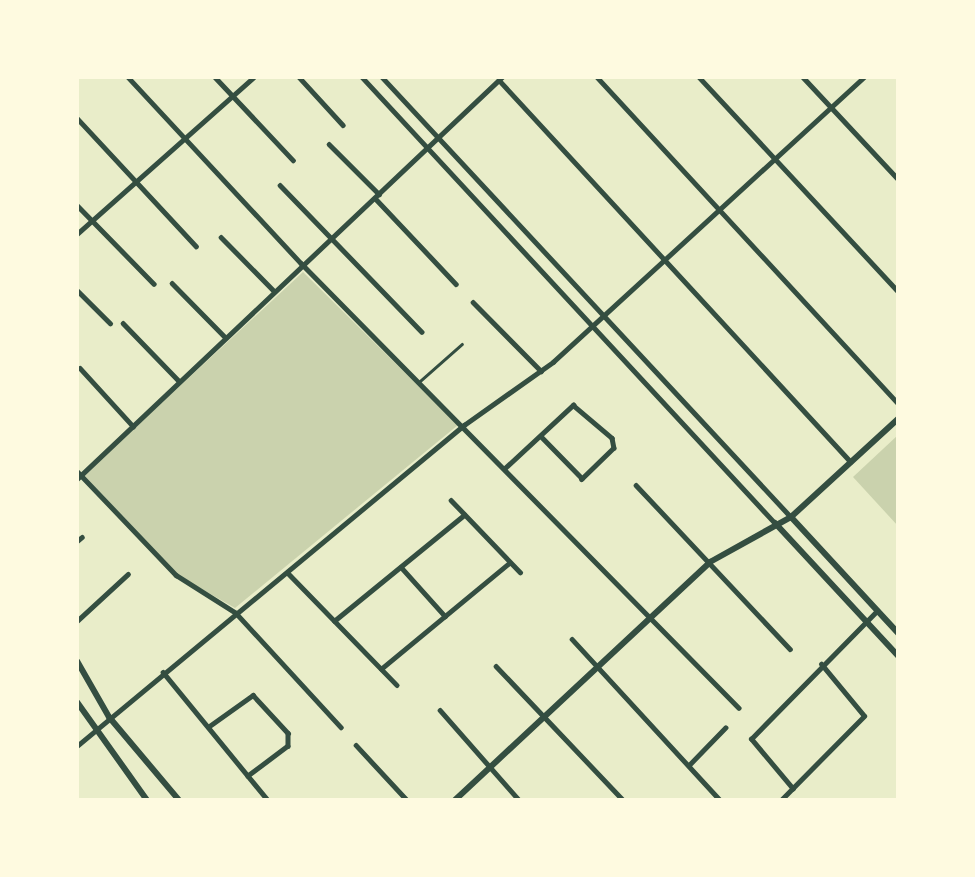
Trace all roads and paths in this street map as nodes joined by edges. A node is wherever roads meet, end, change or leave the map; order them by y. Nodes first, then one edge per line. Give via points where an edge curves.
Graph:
1 (215, 77) edge
2 (254, 77) edge
3 (299, 77) edge
4 (362, 77) edge
5 (382, 77) edge
6 (597, 77) edge
7 (699, 77) edge
8 (803, 77) edge
9 (864, 77) edge
10 (132, 78) edge
11 (501, 78) edge
12 (232, 96) junction
13 (831, 107) junction
14 (77, 118) edge
15 (343, 125) dead end
16 (438, 138) junction
17 (184, 139) junction
18 (329, 144) dead end
19 (428, 148) junction
20 (775, 159) junction
21 (293, 160) dead end
22 (898, 179) edge
23 (135, 183) junction
24 (280, 185) dead end
25 (377, 196) junction
26 (77, 205) edge
27 (720, 211) junction
28 (91, 221) junction
29 (77, 233) edge
30 (221, 237) dead end
31 (333, 239) junction
32 (196, 246) dead end
33 (665, 262) junction
34 (301, 263) junction
35 (172, 283) dead end
36 (154, 284) dead end
37 (456, 284) dead end
38 (77, 290) edge
39 (273, 290) junction
40 (898, 291) edge
41 (473, 302) dead end
42 (604, 317) junction
43 (110, 323) dead end
44 (123, 323) dead end
45 (592, 328) junction
46 (422, 332) dead end
47 (225, 337) junction
48 (462, 344) dead end
49 (80, 368) dead end
50 (541, 371) junction
51 (179, 381) junction
52 (419, 382) junction
53 (898, 403) edge
54 (898, 419) edge
55 (464, 425) junction
56 (133, 426) junction
57 (541, 437) junction
58 (850, 462) junction
59 (505, 468) junction
60 (78, 475) edge
61 (636, 485) dead end
62 (451, 500) dead end
63 (464, 515) junction
64 (791, 517) junction
65 (775, 523) junction
66 (710, 562) junction
67 (509, 563) junction
68 (401, 567) junction
69 (520, 572) dead end
70 (288, 573) junction
71 (128, 574) dead end
72 (877, 611) junction
73 (236, 613) junction
74 (445, 616) junction
75 (653, 617) junction
76 (77, 621) edge
77 (334, 621) junction
78 (866, 621) junction
79 (898, 633) edge
80 (572, 639) dead end
81 (790, 649) dead end
82 (898, 656) edge
83 (77, 661) edge
84 (821, 664) junction
85 (496, 666) dead end
86 (598, 667) junction
87 (381, 669) junction
88 (163, 672) junction
89 (397, 685) dead end
90 (77, 702) edge
91 (739, 708) dead end
92 (440, 710) dead end
93 (109, 716) junction
94 (545, 717) junction
95 (208, 727) junction
96 (341, 727) dead end
97 (725, 728) dead end
98 (95, 730) junction
99 (356, 744) dead end
100 (77, 746) edge
101 (689, 765) junction
102 (489, 768) junction
103 (248, 776) junction
104 (793, 789) junction
105 (267, 799) edge
106 (147, 800) edge
107 (179, 800) edge
108 (407, 800) edge
109 (455, 800) edge
110 (519, 800) edge
111 (623, 800) edge
112 (720, 800) edge
113 (781, 800) edge

1 - 12 street
2 - 12 street
3 - 15 street
4 - 19 street
5 - 16 street
6 - 27 street
7 - 20 street
8 - 13 street
9 - 13 street
10 - 17 street
11 - 16 street
11 - 33 street
12 - 17 street
12 - 21 street
13 - 20 street
13 - 22 street
14 - 23 street
16 - 19 street
16 - 42 street
17 - 23 street
17 - 34 street
18 - 25 street
19 - 25 street
19 - 45 street
20 - 27 street
20 - 40 street
23 - 28 street
23 - 32 street
24 - 31 street
25 - 31 street
25 - 37 street
26 - 28 street
27 - 33 street
27 - 53 street
28 - 29 street
28 - 36 street
30 - 39 street
31 - 34 street
31 - 46 street
33 - 42 street
33 - 58 street
34 - 39 street
34 - 52 street
35 - 47 street
38 - 43 street
39 - 47 street
41 - 50 street
42 - 45 street
42 - 64 street
44 - 51 street
45 - 50 street
45 - 65 street
47 - 51 street
48 - 52 lane
49 - 56 street
50 - 55 street
51 - 56 street
52 - 55 street
54 - 58 street
55 - 59 street
55 - 70 street
56 - 60 street
57 - 57 street via 575,405 612,438 614,448 582,478
57 - 59 street
58 - 64 street
59 - 75 street
60 - 73 street via 170,570
61 - 66 street
62 - 63 street
63 - 67 street
63 - 68 street
64 - 65 street
64 - 72 street
65 - 66 street
65 - 78 street
66 - 75 street
66 - 81 street
67 - 69 street
67 - 74 street
68 - 74 street
68 - 77 street
70 - 73 street
70 - 77 street
71 - 76 street
72 - 78 street
72 - 79 street
73 - 88 street
73 - 96 street
74 - 87 street
75 - 86 street
75 - 91 street
77 - 87 street
78 - 82 street
78 - 84 street
80 - 86 street
83 - 93 street
84 - 104 street via 751,739
84 - 104 street via 864,716
85 - 94 street
86 - 94 street
86 - 101 street
87 - 89 street
88 - 93 street
88 - 95 street
90 - 98 street
92 - 102 street
93 - 98 street
93 - 107 street
94 - 102 street
94 - 111 street
95 - 103 street
95 - 103 street via 253,695 289,739
97 - 101 street
98 - 100 street
98 - 106 street
99 - 108 street
101 - 112 street
102 - 109 street
102 - 110 street
103 - 105 street
104 - 113 street

